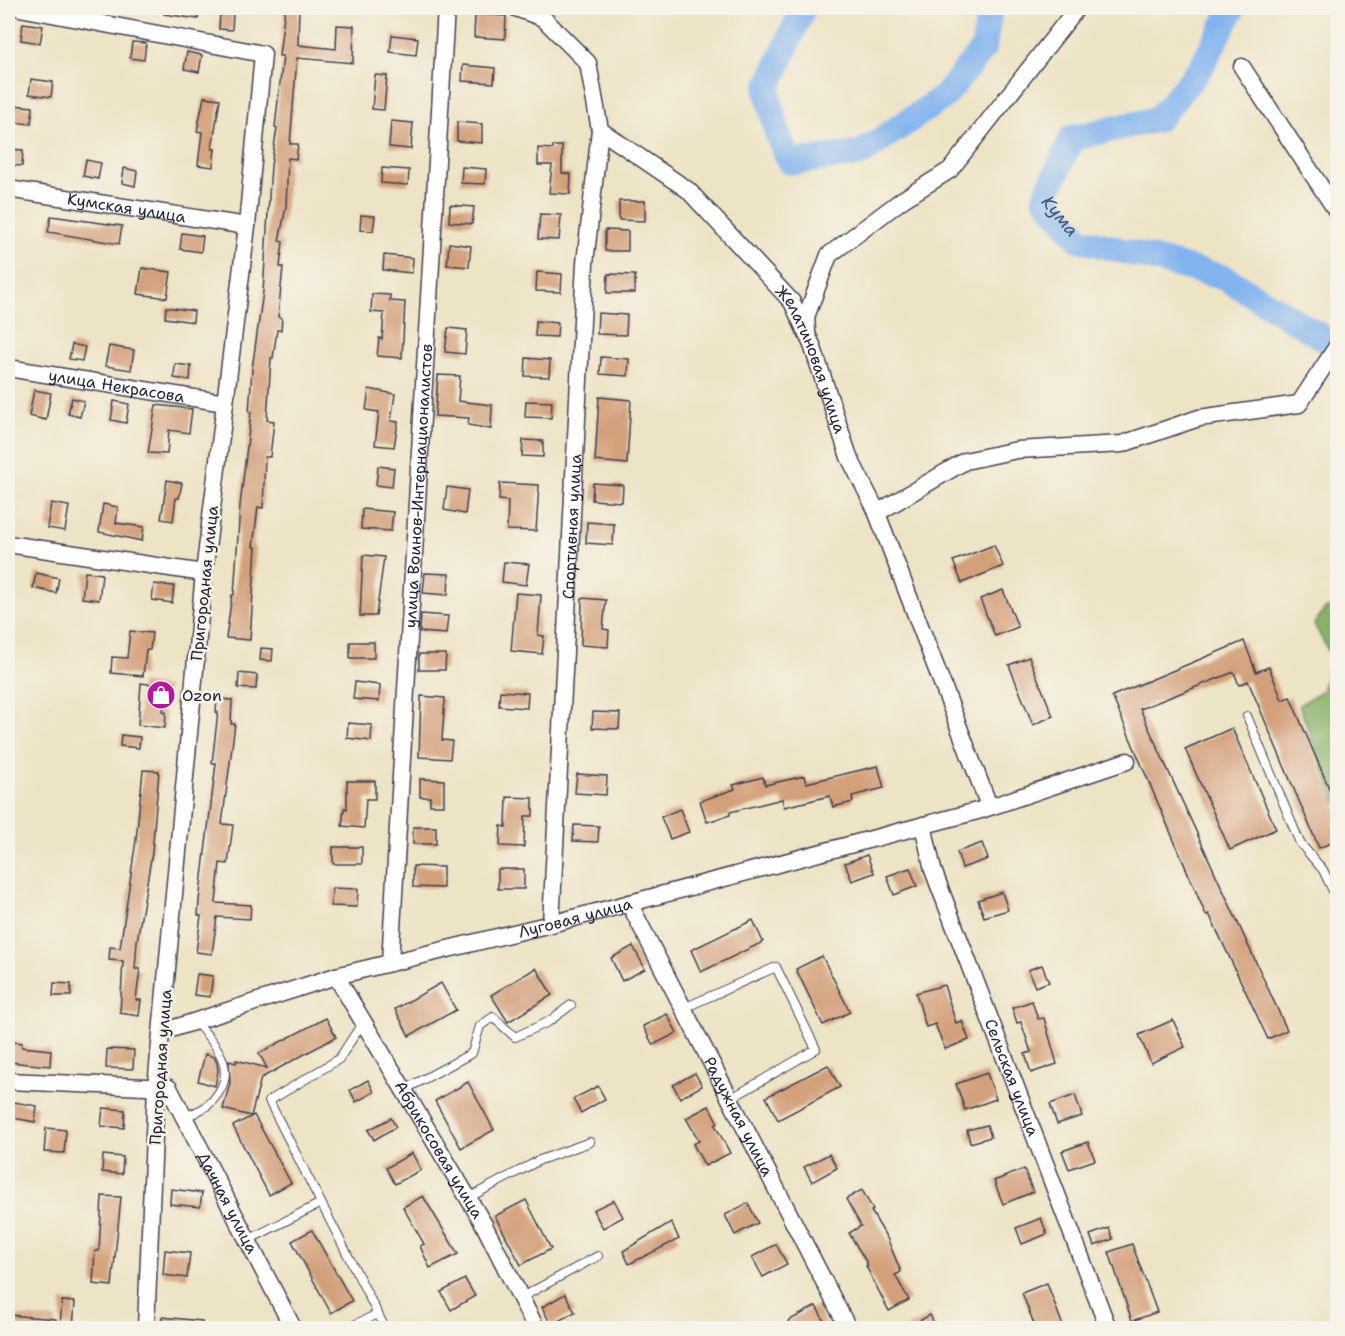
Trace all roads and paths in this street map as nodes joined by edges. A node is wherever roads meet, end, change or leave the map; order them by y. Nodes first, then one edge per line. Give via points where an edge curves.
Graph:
1 (20, 8) edge
2 (446, 8) edge
3 (516, 8) edge
4 (1077, 8) edge
5 (1242, 67) dead end
6 (600, 130) junction
7 (8, 189) edge
8 (1338, 213) edge
9 (246, 226) junction
10 (807, 334) junction
11 (1338, 345) edge
12 (8, 368) edge
13 (225, 403) junction
14 (877, 513) junction
15 (8, 544) edge
16 (204, 573) junction
17 (1247, 716) dead end
18 (1127, 760) dead end
19 (989, 806) junction
20 (923, 825) junction
21 (1338, 901) edge
22 (629, 903) junction
23 (551, 924) junction
24 (390, 963) junction
25 (336, 976) junction
26 (571, 1005) dead end
27 (684, 1008) junction
28 (194, 1021) junction
29 (364, 1022) junction
30 (162, 1032) junction
31 (8, 1082) edge
32 (156, 1087) junction
33 (404, 1090) junction
34 (730, 1099) junction
35 (185, 1118) junction
36 (590, 1142) dead end
37 (468, 1198) junction
38 (321, 1203) junction
39 (248, 1240) junction
40 (598, 1256) dead end
41 (520, 1298) junction
42 (378, 1314) junction
43 (146, 1329) edge
44 (293, 1329) edge
45 (347, 1329) edge
46 (385, 1329) edge
47 (536, 1329) edge
48 (848, 1329) edge
49 (1108, 1329) edge

1 - 9 street, Пригородная улица via 263,54
2 - 24 street, улица Воинов-Интернационалистов
3 - 6 street via 543,18 588,63
4 - 10 street via 951,170 902,200 829,255 806,317
5 - 8 street
6 - 10 street, Желатиновая улица via 688,190 792,302
6 - 23 street, Спортивная улица via 585,263
7 - 9 street, Кумская улица
9 - 13 street, Пригородная улица
10 - 14 street, Желатиновая улица via 849,457
11 - 14 street via 1299,404 1199,418 1122,444 1017,450 965,461
12 - 13 street, улица Некрасова
13 - 16 street, Пригородная улица
14 - 19 street, Желатиновая улица
15 - 16 street
16 - 30 street, Пригородная улица
17 - 21 lane via 1300,843 1323,870
18 - 19 street, Луговая улица
19 - 20 street, Луговая улица
20 - 22 street, Луговая улица
20 - 49 street, Сельская улица via 933,870
22 - 23 street, Луговая улица
22 - 27 street, Радужная улица
23 - 24 street, Луговая улица
24 - 25 street, Луговая улица
25 - 28 street, Луговая улица
25 - 29 street, Абрикосовая улица
26 - 33 lane via 548,1022 515,1037 493,1017 480,1026 472,1053
27 - 34 street, Радужная улица
27 - 34 lane via 776,967 816,1049
28 - 30 street, Луговая улица
28 - 35 lane via 214,1041 225,1062 225,1077 207,1106
29 - 33 street, Абрикосовая улица
29 - 38 lane via 339,1059 269,1101
30 - 32 street, Пригородная улица
31 - 32 street
32 - 35 street, Дачная улица via 169,1088
32 - 43 street, Пригородная улица
33 - 37 street, Абрикосовая улица
34 - 48 street, Радужная улица
35 - 39 street, Дачная улица
36 - 37 lane via 540,1160
37 - 41 street, Абрикосовая улица
38 - 39 lane
38 - 42 lane
39 - 44 street, Дачная улица
40 - 41 lane
41 - 47 street, Абрикосовая улица
42 - 45 lane
42 - 46 lane

